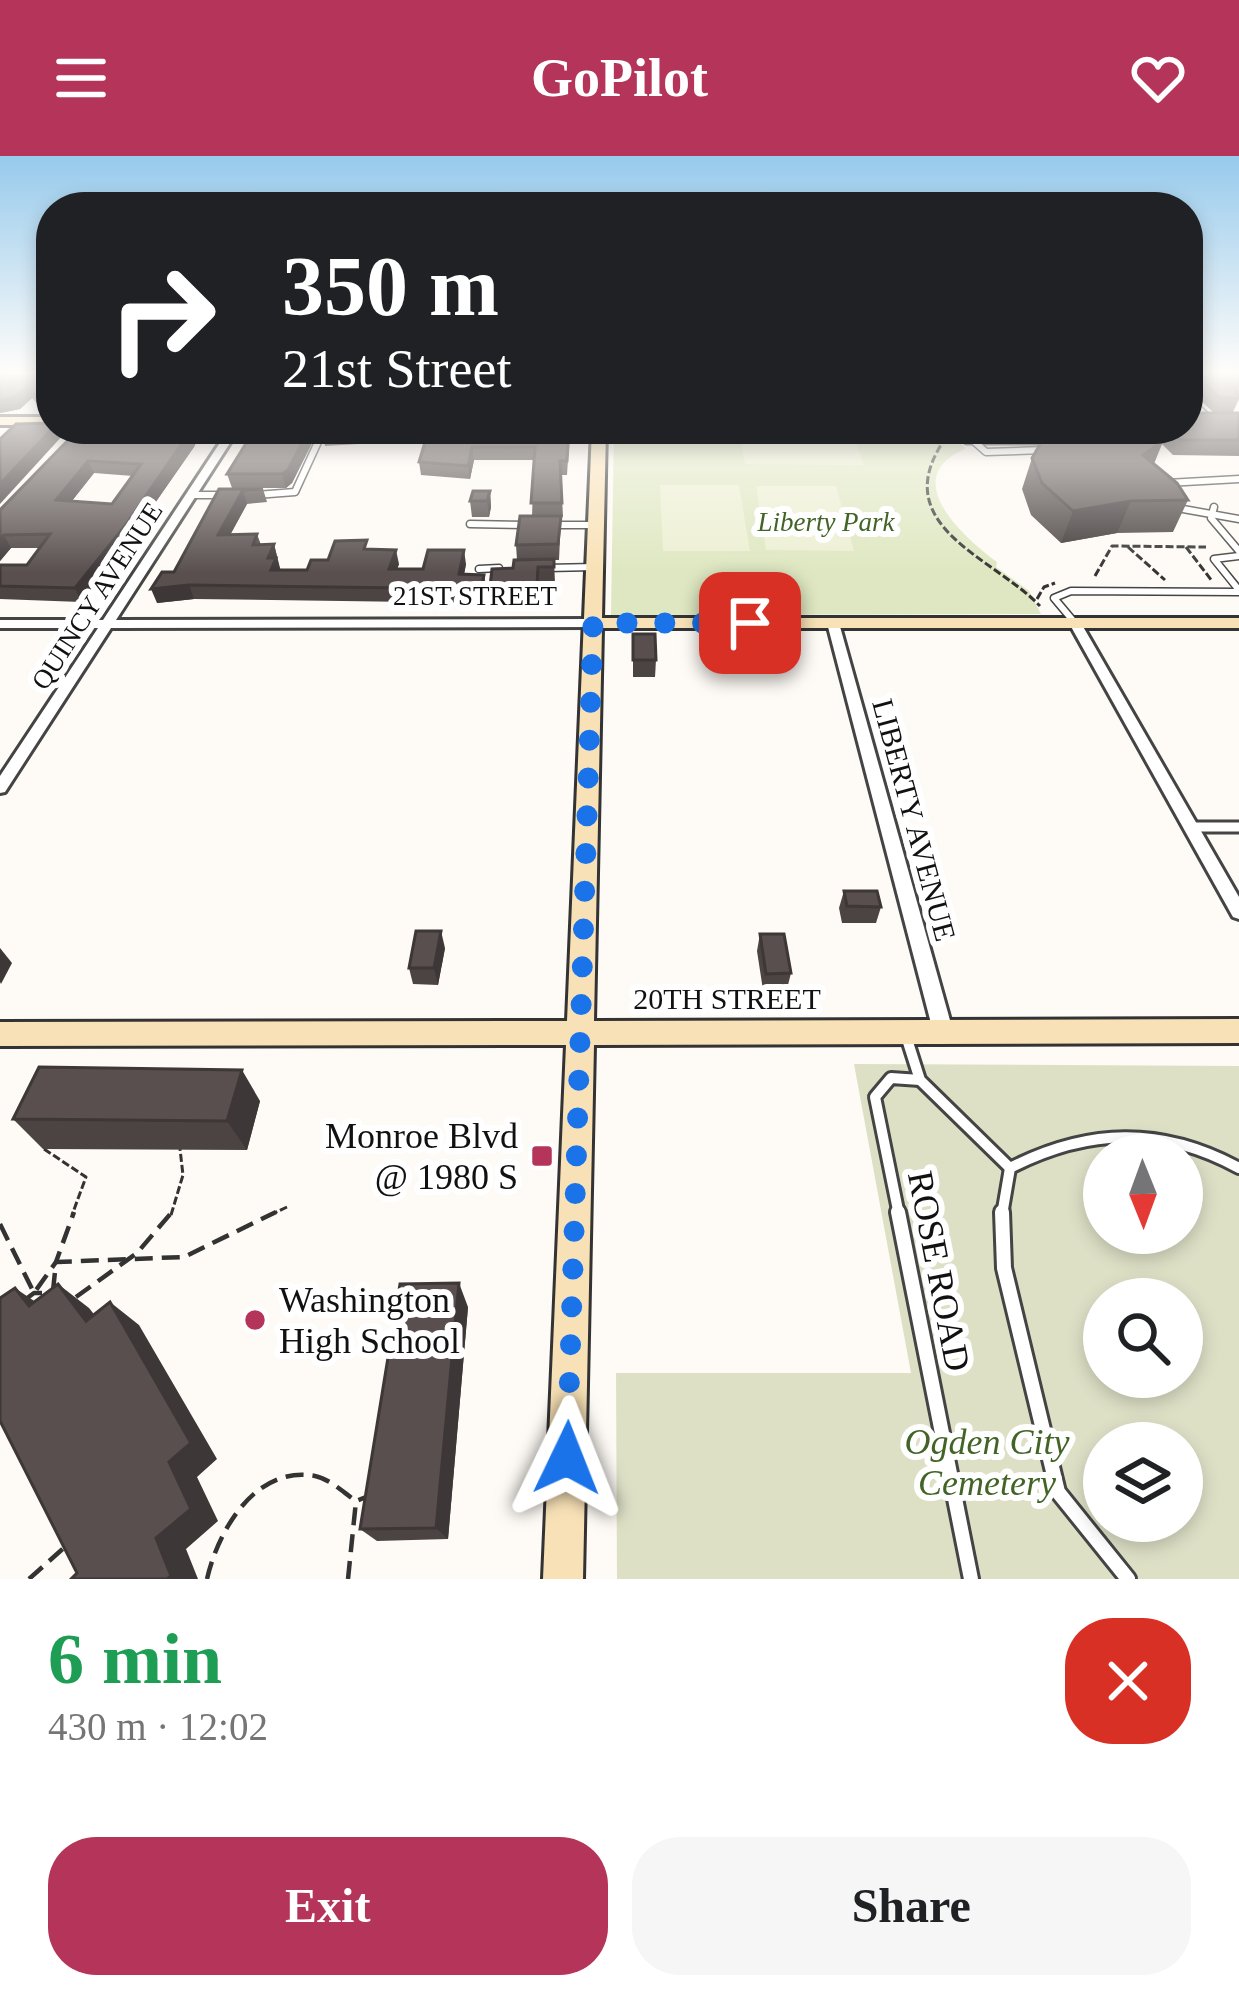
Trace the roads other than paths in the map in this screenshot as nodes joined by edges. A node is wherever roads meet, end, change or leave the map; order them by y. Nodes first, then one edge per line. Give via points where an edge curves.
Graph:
1 (224, 444) edge
2 (317, 444) edge
3 (598, 444) edge
4 (970, 444) edge
5 (1059, 444) edge
6 (1239, 479) edge
7 (1159, 489) edge
8 (191, 494) junction
9 (1164, 502) edge
10 (1214, 507) dead end
11 (1211, 518) junction
12 (1239, 519) edge
13 (470, 524) dead end
14 (596, 525) junction
15 (1239, 554) edge
16 (595, 567) junction
17 (502, 568) edge
18 (525, 568) edge
19 (479, 569) edge
20 (1239, 591) edge
21 (107, 623) junction
22 (593, 623) junction
23 (833, 623) junction
24 (1075, 623) junction
25 (1239, 623) edge
26 (0, 624) edge
27 (0, 752) edge
28 (23, 752) junction
29 (0, 788) edge
30 (1239, 826) edge
31 (1191, 827) junction
32 (1239, 912) edge
33 (904, 1031) junction
34 (943, 1031) junction
35 (1239, 1031) edge
36 (580, 1032) junction
37 (0, 1034) edge
38 (920, 1080) junction
39 (1010, 1168) junction
40 (1239, 1168) edge
41 (563, 1579) edge
42 (971, 1579) edge
43 (1127, 1579) edge

1 - 8 street, QUINCY AVENUE
2 - 8 lane via 288,495
3 - 14 street
4 - 5 lane via 995,457
6 - 7 lane via 1179,478
8 - 21 street, QUINCY AVENUE
9 - 11 lane
10 - 11 lane
11 - 12 lane
11 - 15 lane
13 - 14 lane
14 - 16 street
15 - 20 lane via 1214,560
16 - 18 lane
16 - 22 street
17 - 19 lane
20 - 24 lane via 1071,591 1054,598
21 - 22 street, 21ST STREET
21 - 26 street, 21ST STREET
21 - 28 street, QUINCY AVENUE
22 - 23 street, 21ST STREET
22 - 36 street
23 - 24 street, 21ST STREET
23 - 34 street, LIBERTY AVENUE
24 - 25 street, 21ST STREET
24 - 31 street
27 - 28 street
28 - 29 street, QUINCY AVENUE
30 - 31 lane
31 - 32 street
33 - 34 street, 20TH STREET
33 - 36 street, 20TH STREET
33 - 38 lane
34 - 35 street, 20TH STREET
36 - 37 street, 20TH STREET
36 - 41 street
38 - 39 lane
38 - 42 lane, ROSE ROAD via 891,1078 874,1097
39 - 40 lane via 1047,1146 1157,1132
39 - 43 lane via 1004,1268 1058,1492

